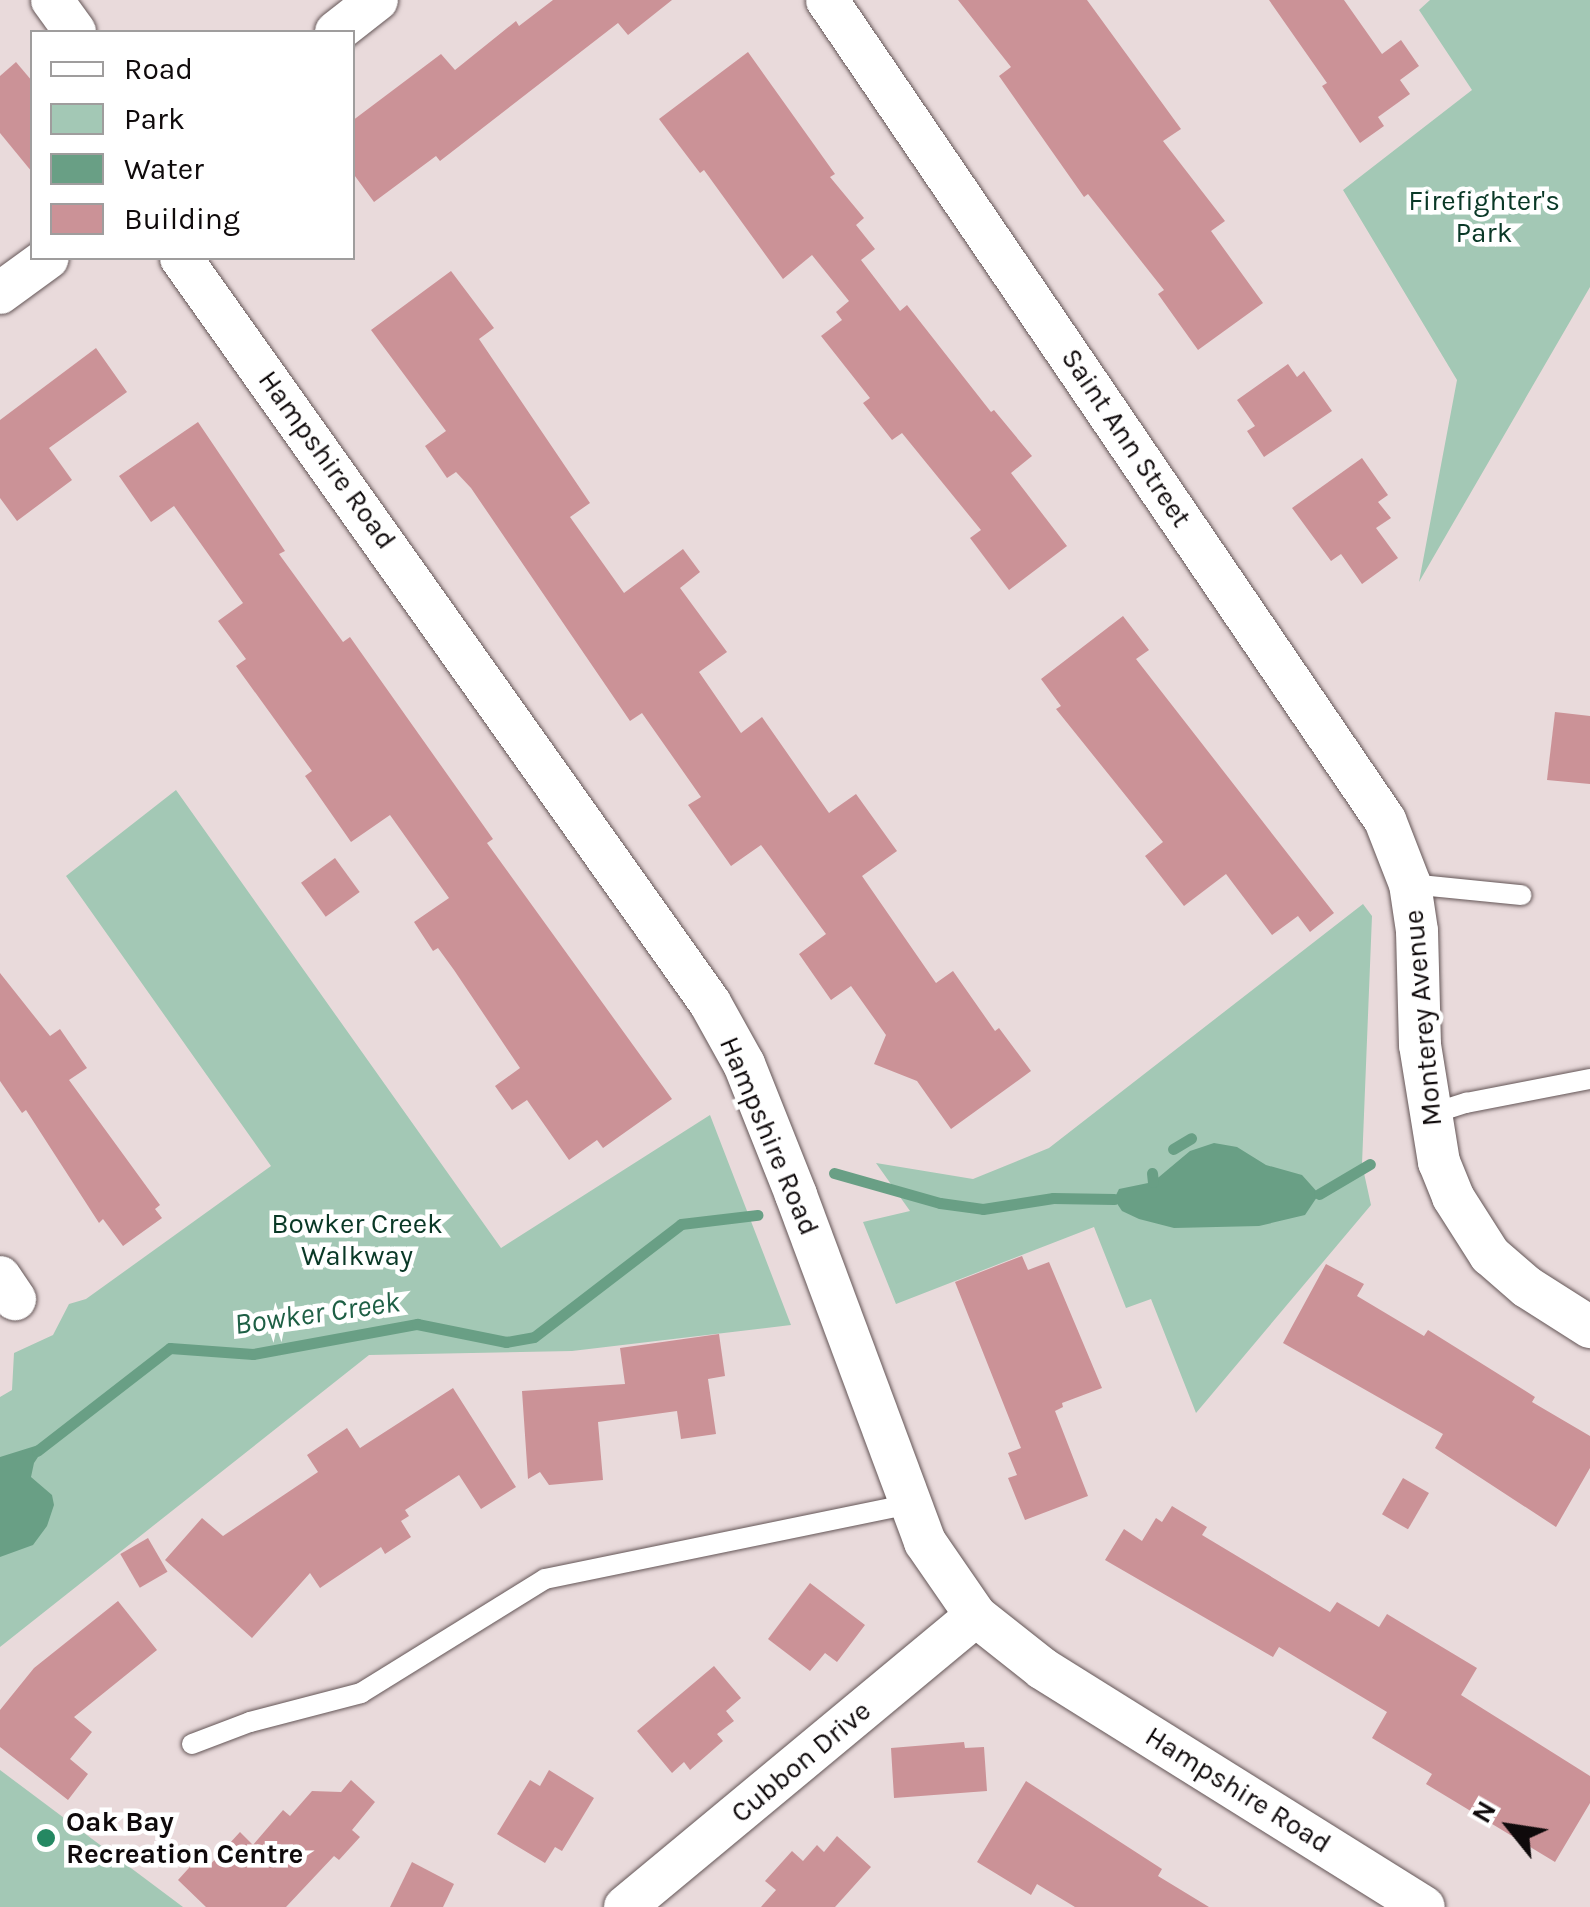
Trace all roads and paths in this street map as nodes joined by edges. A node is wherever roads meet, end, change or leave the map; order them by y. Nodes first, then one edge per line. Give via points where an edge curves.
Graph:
1 (52, 0) edge
2 (377, 0) edge
3 (827, 0) edge
4 (74, 30) edge
5 (339, 30) edge
6 (45, 260) edge
7 (182, 260) edge
8 (0, 293) edge
9 (1410, 884) junction
10 (1521, 895) dead end
11 (1590, 1080) edge
12 (1428, 1115) junction
13 (1590, 1327) edge
14 (911, 1504) junction
15 (976, 1616) junction
16 (192, 1744) dead end
17 (625, 1907) edge
18 (1424, 1907) edge

1 - 4 street
2 - 5 street
3 - 9 street, Saint Ann Street via 1386,820
6 - 8 street
7 - 14 street, Hampshire Road via 710,1003 757,1097
9 - 10 lane
9 - 12 street, Monterey Avenue
11 - 12 lane
12 - 13 street, Monterey Avenue via 1438,1162 1490,1255
14 - 15 street, Hampshire Road via 925,1542
14 - 16 lane via 545,1579 362,1692
15 - 17 street, Cubbon Drive
15 - 18 street, Hampshire Road via 1043,1668

